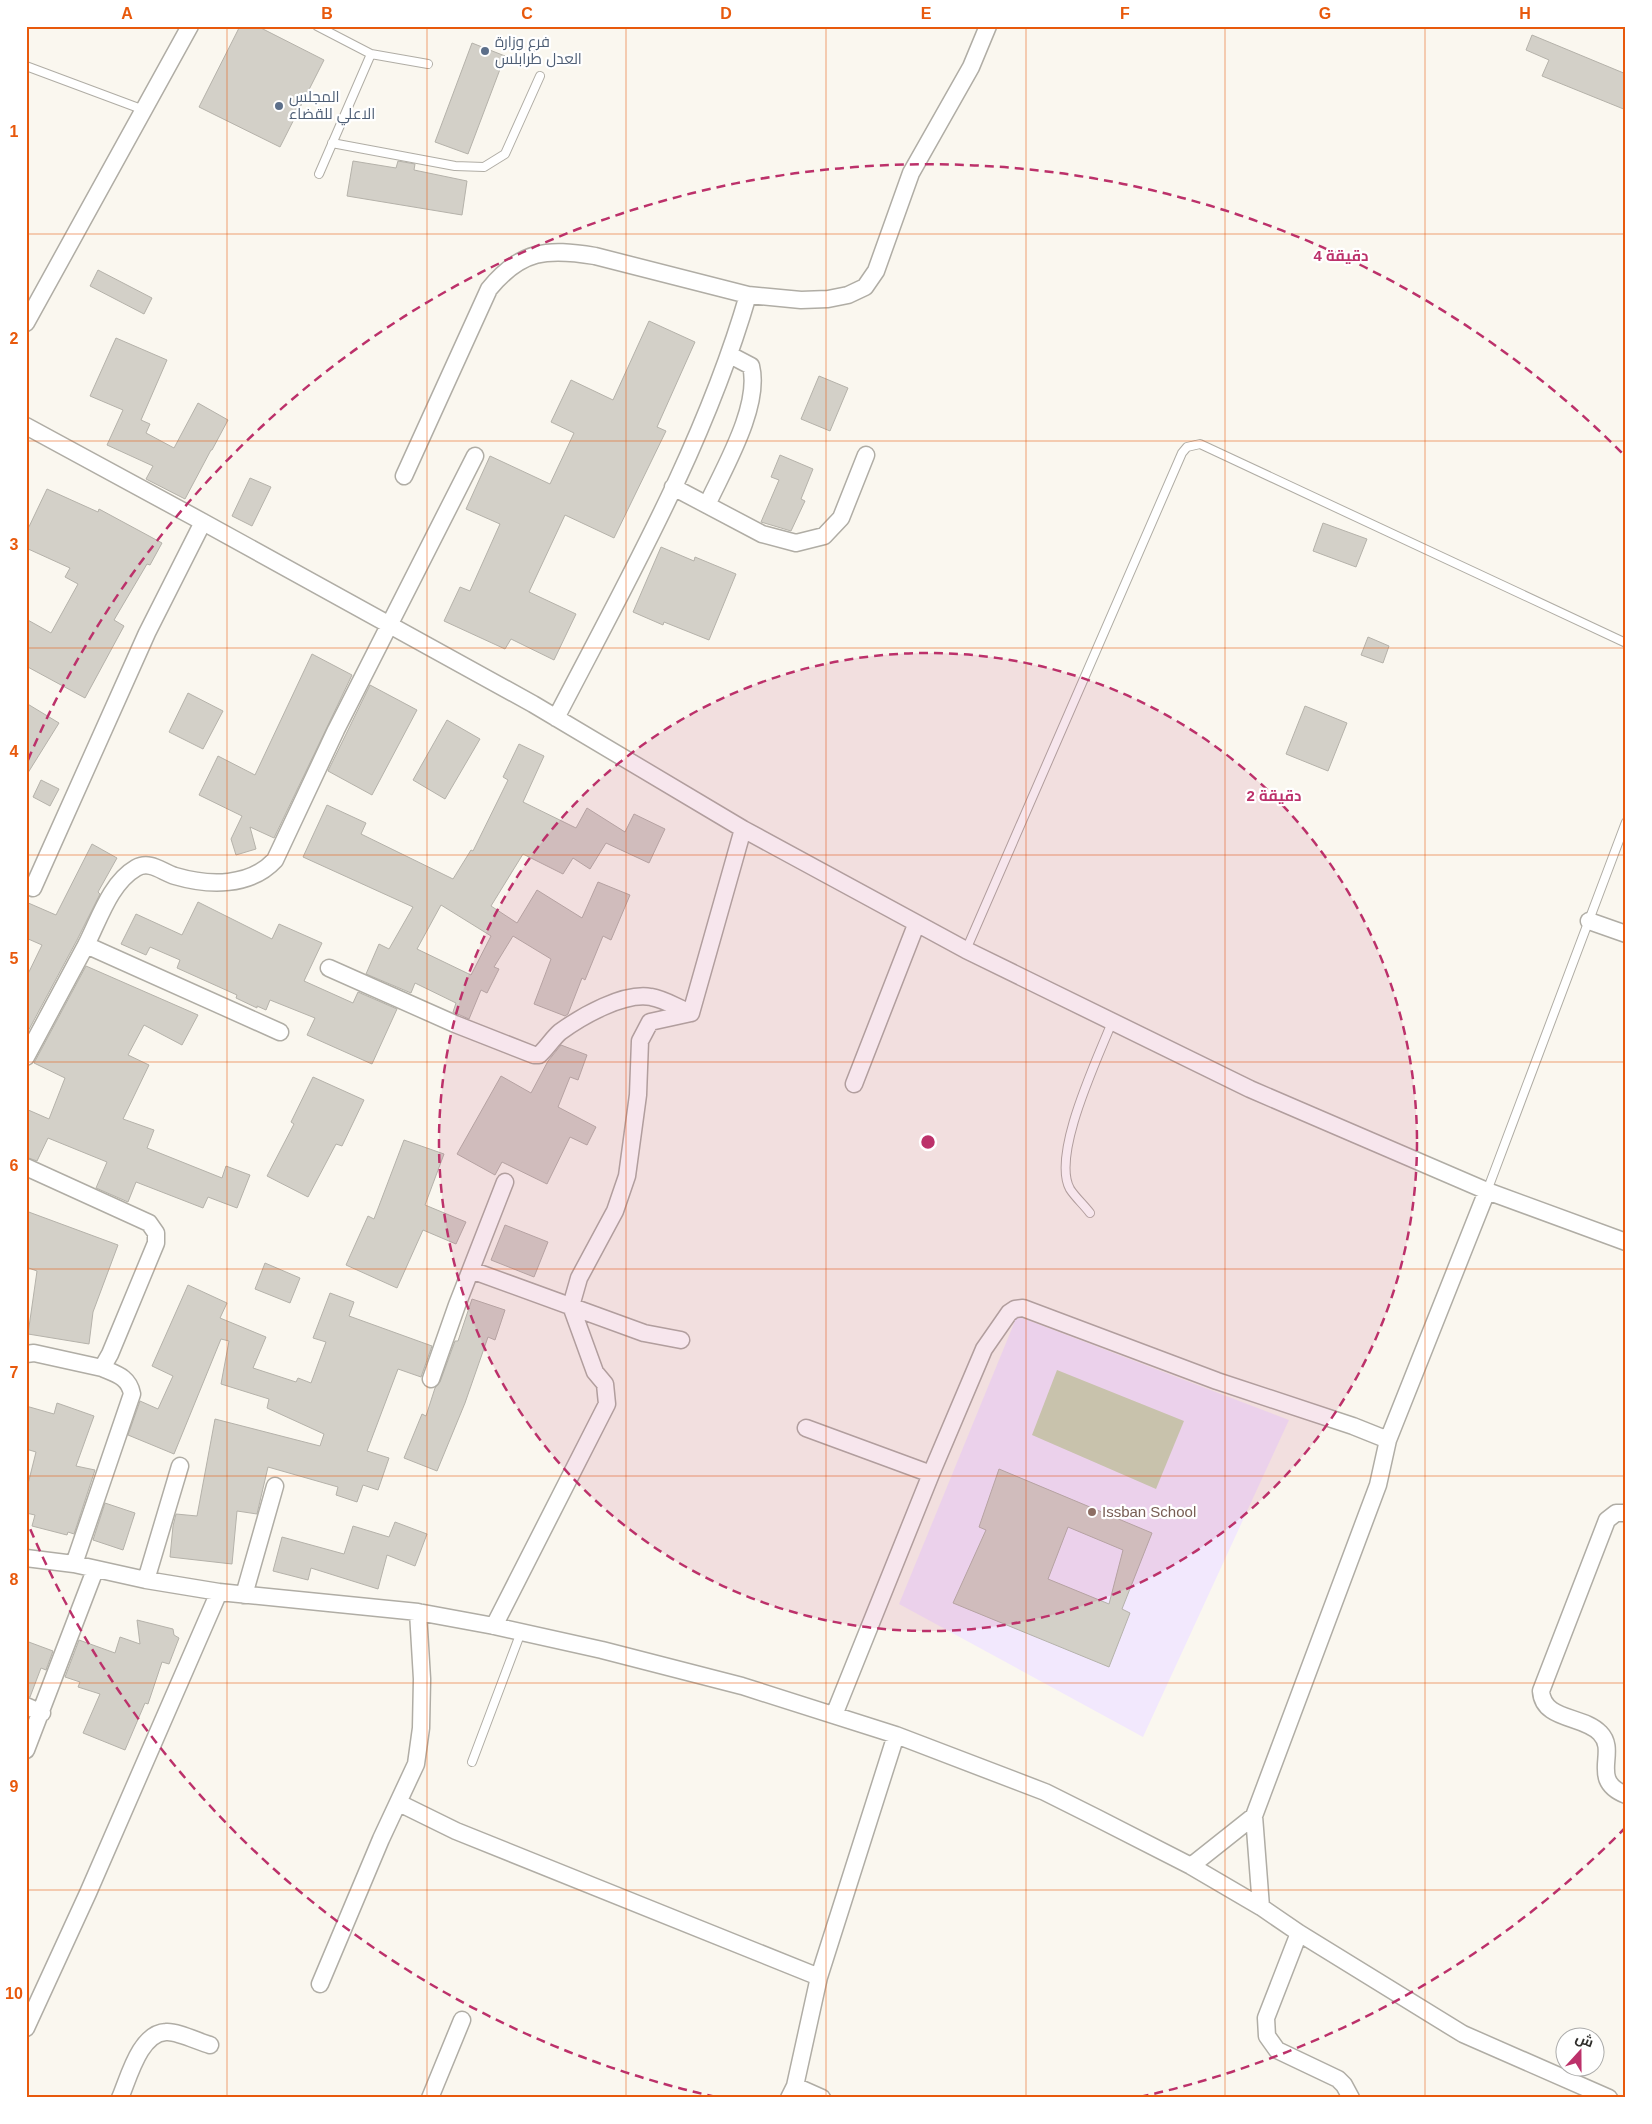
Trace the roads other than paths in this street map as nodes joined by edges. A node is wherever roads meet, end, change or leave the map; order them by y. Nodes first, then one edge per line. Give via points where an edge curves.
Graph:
1 (190, 26) edge
2 (317, 26) edge
3 (988, 26) edge
4 (371, 54) junction
5 (428, 64) dead end
6 (26, 66) edge
7 (540, 76) dead end
8 (144, 110) junction
9 (332, 143) junction
10 (318, 174) dead end
11 (748, 295) junction
12 (26, 323) edge
13 (730, 354) junction
14 (26, 426) edge
15 (866, 455) dead end
16 (475, 456) dead end
17 (404, 476) dead end
18 (673, 487) junction
19 (707, 505) junction
20 (203, 522) junction
21 (389, 626) junction
22 (1626, 643) edge
23 (556, 718) junction
24 (1626, 822) edge
25 (743, 829) junction
26 (33, 888) dead end
27 (1589, 921) junction
28 (916, 924) junction
29 (1626, 934) edge
30 (86, 945) junction
31 (966, 950) junction
32 (329, 968) dead end
33 (691, 1012) junction
34 (1112, 1022) junction
35 (280, 1032) dead end
36 (26, 1057) edge
37 (854, 1084) dead end
38 (26, 1167) edge
39 (505, 1182) dead end
40 (1487, 1191) junction
41 (1090, 1213) dead end
42 (1626, 1242) edge
43 (471, 1270) junction
44 (571, 1306) junction
45 (681, 1340) dead end
46 (26, 1354) edge
47 (102, 1368) junction
48 (431, 1379) dead end
49 (806, 1428) dead end
50 (1388, 1440) junction
51 (180, 1466) dead end
52 (931, 1474) junction
53 (275, 1486) dead end
54 (1626, 1513) edge
55 (26, 1558) edge
56 (74, 1564) junction
57 (95, 1570) junction
58 (146, 1580) junction
59 (219, 1592) junction
60 (244, 1595) junction
61 (418, 1612) junction
62 (494, 1626) junction
63 (521, 1632) junction
64 (26, 1706) edge
65 (42, 1712) junction
66 (834, 1715) junction
67 (896, 1735) junction
68 (26, 1750) edge
69 (472, 1762) dead end
70 (1626, 1796) edge
71 (399, 1802) junction
72 (1254, 1816) junction
73 (1191, 1866) junction
74 (1261, 1907) junction
75 (1299, 1934) junction
76 (819, 1977) junction
77 (320, 1984) dead end
78 (462, 2020) dead end
79 (26, 2028) edge
80 (210, 2046) dead end
81 (792, 2092) edge
82 (120, 2098) edge
83 (430, 2098) edge
84 (822, 2098) edge
85 (1351, 2098) edge
86 (1609, 2098) edge

1 - 8 street
2 - 4 lane
3 - 11 street via 971,67 911,173 876,271 865,287 828,299
4 - 5 lane
4 - 9 lane
6 - 8 lane
7 - 9 lane via 505,154 484,167 455,166
8 - 12 street
9 - 10 lane
11 - 13 street
11 - 17 street via 572,252 548,252 524,258 503,272 489,289
13 - 18 street
13 - 19 street via 750,366 754,378 753,391 745,421
14 - 20 street
15 - 19 street via 841,518 824,536 796,543 762,534
16 - 21 street
18 - 19 street
18 - 23 street
20 - 21 street
20 - 26 street via 147,633
21 - 23 street
21 - 30 street via 269,867 254,876 232,882 175,876 152,866 137,867 114,890
22 - 31 lane via 1200,444 1187,447
23 - 25 street
24 - 27 lane
25 - 28 street
25 - 33 street
27 - 29 street
27 - 40 lane
28 - 31 street
28 - 37 street
30 - 35 street
30 - 36 street
31 - 34 street
32 - 33 street via 534,1055 539,1055 559,1034 582,1018 617,1001 636,996 652,997
33 - 44 street via 650,1022 640,1041 638,1095 627,1176 614,1211 579,1278
34 - 40 street via 1250,1089
34 - 41 lane via 1071,1130 1065,1160 1070,1188
38 - 47 street via 149,1223 156,1234 156,1243
39 - 43 street
40 - 42 street
40 - 50 street
43 - 44 street
43 - 48 street
44 - 45 street via 644,1333
44 - 62 street via 595,1372 605,1384 606,1404
46 - 47 street via 34,1352
47 - 56 street via 123,1376 131,1386 132,1394
49 - 52 street
50 - 52 street via 1217,1381 1023,1308 1009,1313 984,1349
50 - 72 street via 1378,1485
51 - 58 street
52 - 66 street
53 - 60 street
54 - 70 street via 1616,1513 1607,1520 1541,1691 1548,1708 1600,1732 1606,1744 1606,1779 1616,1791
55 - 56 street
56 - 57 street
57 - 58 street
57 - 65 street
58 - 59 street
59 - 60 street
59 - 79 street
60 - 61 street
61 - 62 street
61 - 71 street via 421,1728 416,1764
62 - 63 street
63 - 66 street via 742,1686
63 - 69 lane
64 - 65 street
65 - 68 street
66 - 67 street
67 - 73 street via 1045,1792
67 - 76 street
71 - 76 street via 456,1831
71 - 77 street
72 - 73 street
72 - 74 street
73 - 74 street
74 - 75 street
75 - 85 street via 1266,2018 1267,2036 1277,2050 1338,2078
75 - 86 street via 1463,2034
76 - 81 street
78 - 83 street
80 - 82 street via 167,2032 155,2034 144,2044
81 - 84 street

